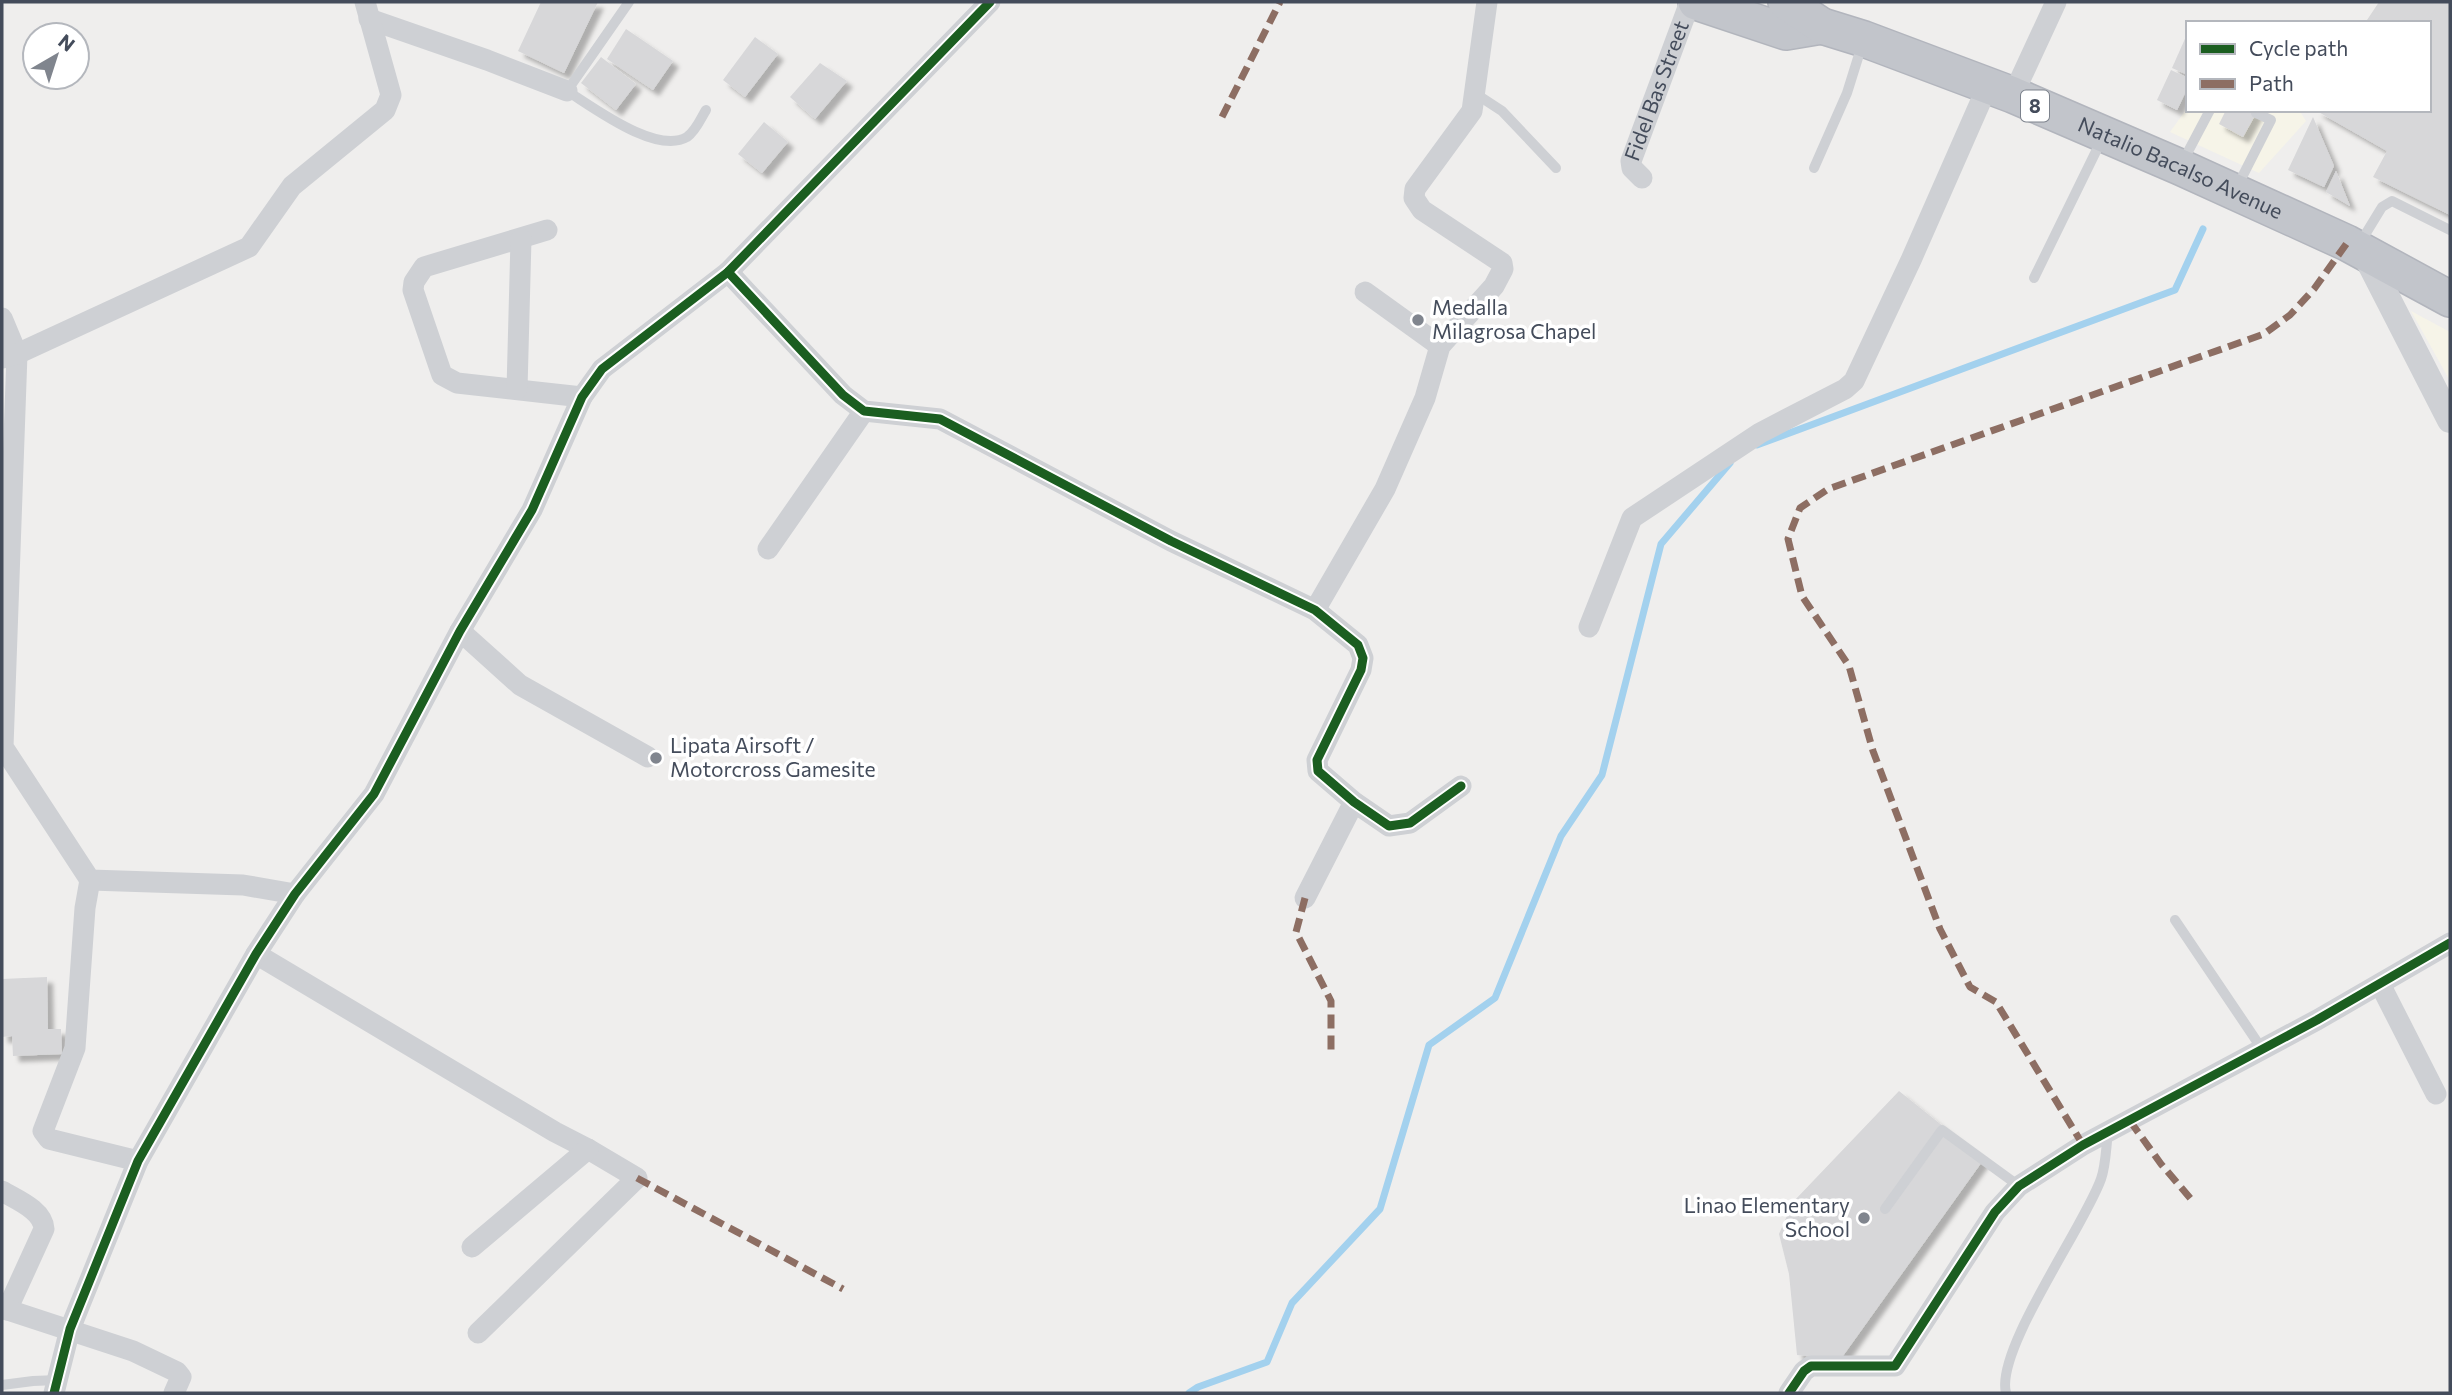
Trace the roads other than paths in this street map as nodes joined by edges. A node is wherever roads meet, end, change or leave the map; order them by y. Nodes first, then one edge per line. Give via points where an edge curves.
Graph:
1 (629, 2) edge
2 (990, 2) edge
3 (1487, 2) edge
4 (1690, 2) edge
5 (1696, 2) edge
6 (1786, 2) edge
7 (2056, 2) edge
8 (367, 11) edge
9 (1825, 14) edge
10 (1864, 39) junction
11 (2000, 90) junction
12 (567, 91) junction
13 (1476, 94) junction
14 (706, 110) dead end
15 (2209, 112) edge
16 (2256, 113) dead end
17 (2104, 135) junction
18 (2180, 167) junction
19 (1556, 168) dead end
20 (1814, 168) dead end
21 (1642, 178) dead end
22 (2234, 191) junction
23 (547, 230) dead end
24 (2450, 230) edge
25 (521, 239) junction
26 (2360, 250) junction
27 (728, 272) junction
28 (2034, 278) dead end
29 (1365, 292) dead end
30 (2450, 299) edge
31 (2, 318) edge
32 (1440, 346) junction
33 (10, 356) edge
34 (517, 389) junction
35 (582, 397) junction
36 (863, 411) junction
37 (2450, 420) edge
38 (768, 549) dead end
39 (1314, 610) junction
40 (1589, 627) dead end
41 (460, 631) junction
42 (2, 747) edge
43 (648, 757) dead end
44 (1461, 786) dead end
45 (1354, 802) junction
46 (90, 880) junction
47 (295, 894) junction
48 (1305, 898) dead end
49 (2175, 920) dead end
50 (2450, 943) edge
51 (256, 954) junction
52 (2380, 984) junction
53 (2262, 1049) junction
54 (2436, 1094) dead end
55 (2108, 1132) junction
56 (588, 1149) junction
57 (138, 1161) junction
58 (2019, 1186) junction
59 (2, 1191) edge
60 (1885, 1209) dead end
61 (472, 1247) dead end
62 (4, 1309) edge
63 (70, 1329) junction
64 (478, 1333) dead end
65 (2, 1385) edge
66 (56, 1387) edge
67 (174, 1393) edge
68 (1789, 1393) edge
69 (2006, 1393) edge

1 - 12 lane
2 - 27 street
3 - 13 street
4 - 21 street, Fidel Bas Street via 1631,161
5 - 9 highway, Natalio Bacalso Avenue / 8 via 1786,32
6 - 9 highway, Natalio Bacalso Avenue / 8
7 - 11 street
8 - 12 street
8 - 33 street via 391,95 389,104 292,186 249,247
9 - 10 highway, Natalio Bacalso Avenue / 8
10 - 11 highway, Natalio Bacalso Avenue / 8
10 - 20 lane via 1847,93
11 - 17 highway, Natalio Bacalso Avenue / 8
11 - 40 street via 1854,381 1760,433 1632,518
12 - 14 lane via 657,140 685,138
13 - 19 lane via 1502,111
13 - 32 street via 1468,119 1415,189 1414,198 1422,210 1502,262 1503,270
15 - 18 lane
16 - 22 lane via 2271,120
17 - 18 highway, Natalio Bacalso Avenue / 8
17 - 28 lane
18 - 22 highway, Natalio Bacalso Avenue / 8
22 - 26 highway, Natalio Bacalso Avenue / 8
23 - 25 street
24 - 26 lane via 2392,201 2382,207
25 - 34 street
25 - 34 street via 424,267 413,290 442,375 457,383
26 - 30 highway, Natalio Bacalso Avenue / 8
26 - 37 street
27 - 35 street via 602,369
27 - 36 street
29 - 32 street
31 - 33 street
32 - 39 street via 1425,398 1385,489
33 - 42 street
34 - 35 street
35 - 41 street via 532,510
36 - 38 street
36 - 39 street via 940,419 1171,541
39 - 45 street via 1358,645 1363,658 1317,760 1320,775
41 - 43 street via 520,685
41 - 47 street via 374,794
42 - 46 street
44 - 45 street via 1410,823 1389,826
45 - 48 street
46 - 47 street via 243,885
46 - 57 street via 75,1048 43,1131 49,1139
47 - 51 street
49 - 53 lane
50 - 52 street
51 - 56 street
51 - 57 street
52 - 53 street
52 - 54 street
53 - 55 street
55 - 58 street
55 - 69 lane via 2102,1176 2009,1359
56 - 61 street
56 - 64 street via 638,1178
57 - 63 street
58 - 60 lane via 1942,1130
58 - 68 street via 1995,1212 1895,1366 1811,1366
59 - 62 street via 36,1212 44,1229
62 - 63 street
63 - 66 street
63 - 67 street via 177,1372 181,1377
65 - 66 lane via 33,1381

